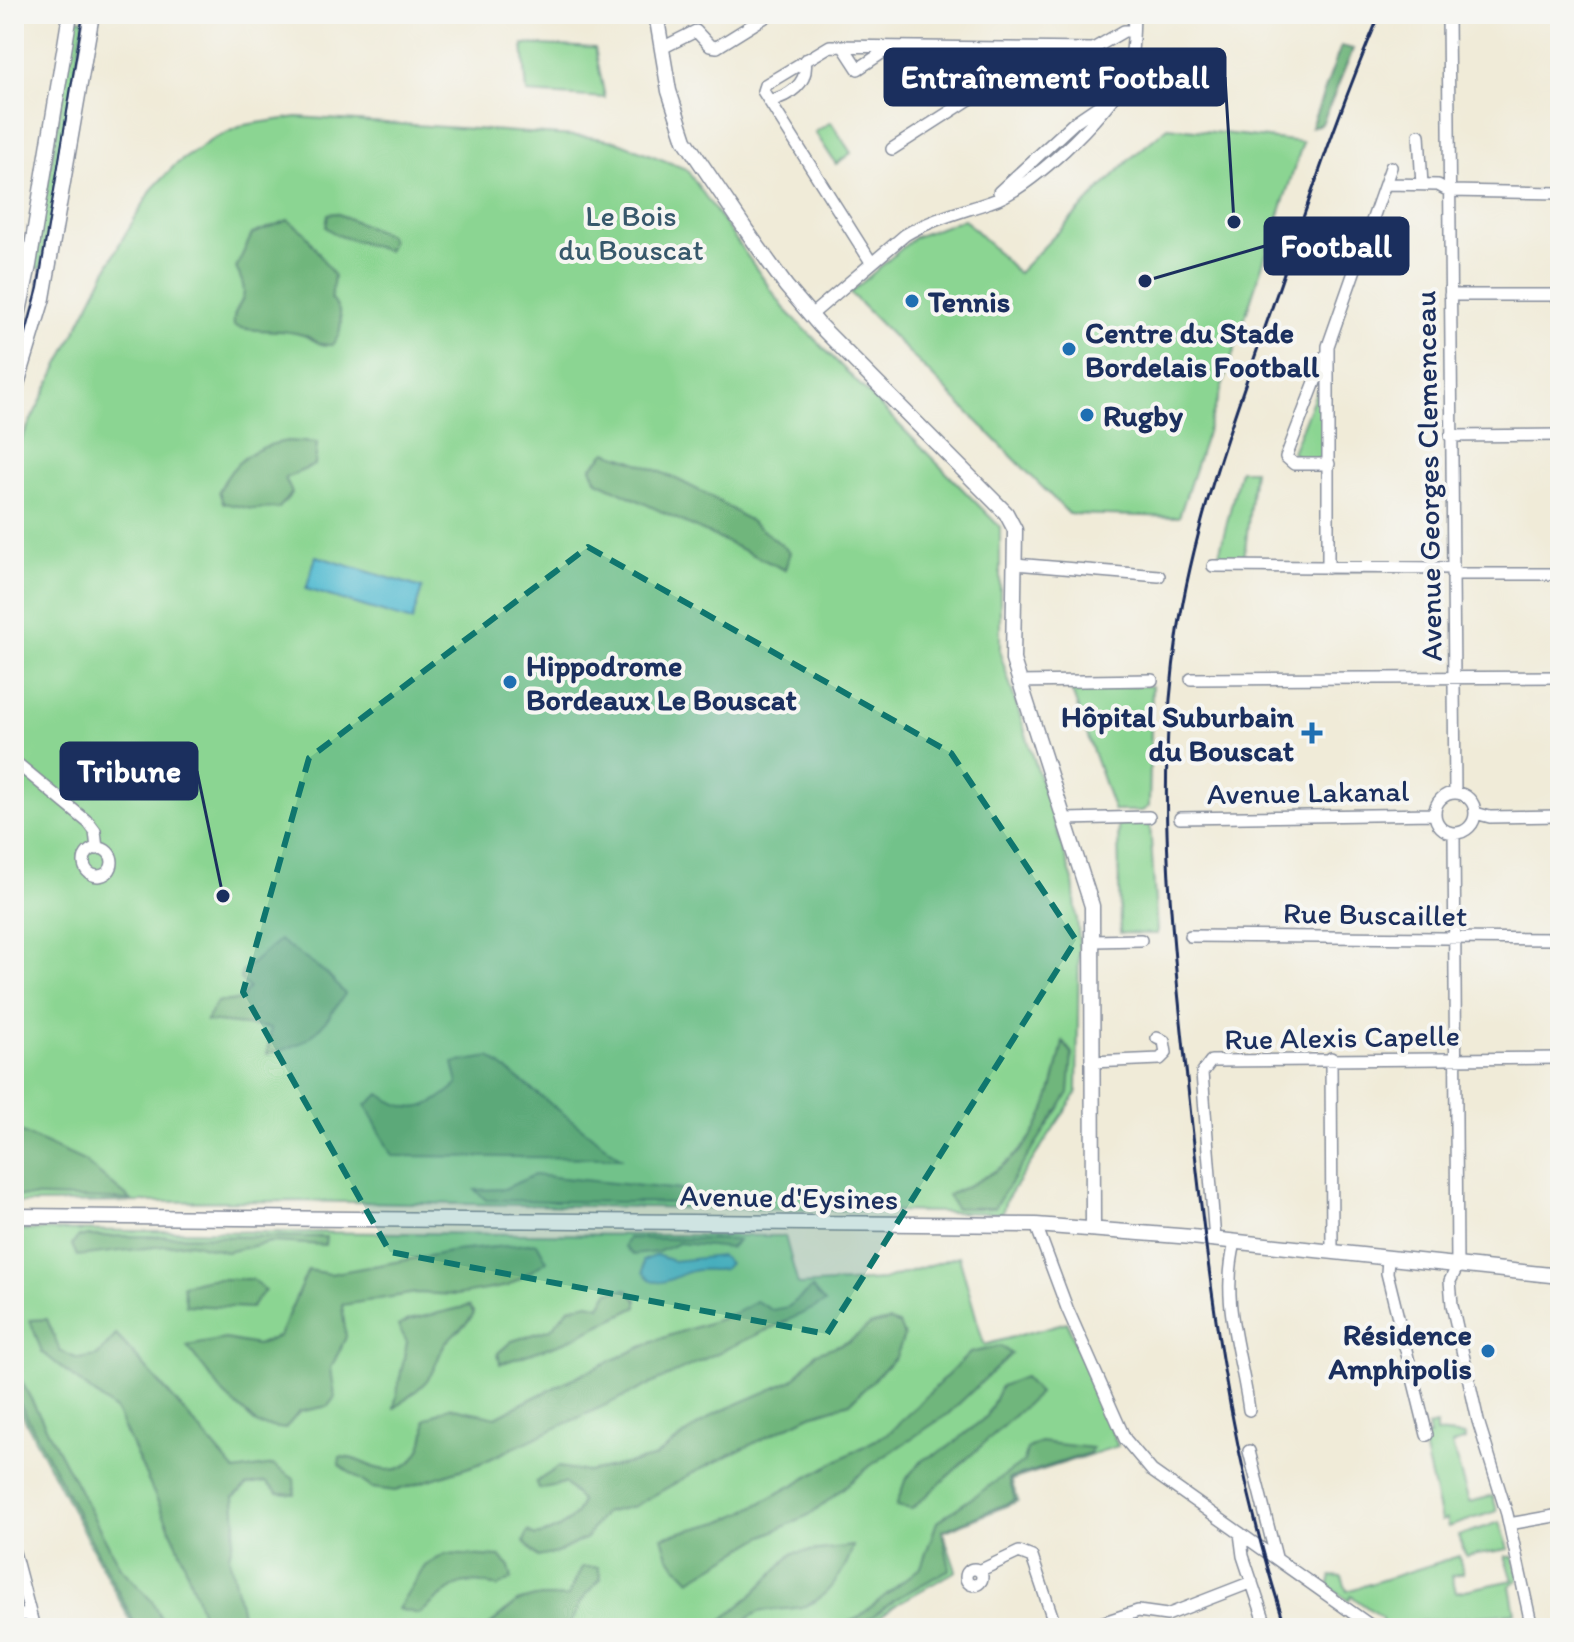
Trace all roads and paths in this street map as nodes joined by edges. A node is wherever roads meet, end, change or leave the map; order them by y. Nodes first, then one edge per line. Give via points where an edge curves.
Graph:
1 (70, 14) edge
2 (92, 14) edge
3 (656, 14) edge
4 (770, 14) edge
5 (1134, 14) edge
6 (1448, 14) edge
7 (1133, 31) junction
8 (843, 46) junction
9 (662, 48) junction
10 (888, 49) junction
11 (1047, 49) junction
12 (1093, 49) junction
13 (998, 50) junction
14 (805, 60) junction
15 (1012, 73) junction
16 (1120, 87) junction
17 (769, 101) junction
18 (1419, 135) dead end
19 (892, 149) dead end
20 (1391, 167) dead end
21 (1386, 184) junction
22 (1422, 185) junction
23 (1449, 191) junction
24 (1560, 193) edge
25 (871, 262) junction
26 (25, 287) junction
27 (45, 289) junction
28 (1450, 295) junction
29 (1560, 295) edge
30 (811, 315) junction
31 (14, 335) edge
32 (1328, 346) junction
33 (14, 394) edge
34 (1560, 435) edge
35 (1450, 436) junction
36 (1329, 464) junction
37 (1015, 564) junction
38 (1213, 566) dead end
39 (1328, 568) junction
40 (1452, 571) junction
41 (1560, 574) edge
42 (1159, 576) dead end
43 (1454, 677) junction
44 (1560, 677) edge
45 (1191, 679) dead end
46 (1152, 680) dead end
47 (1018, 682) junction
48 (14, 761) edge
49 (1455, 793) junction
50 (1475, 813) junction
51 (1435, 814) junction
52 (1560, 816) edge
53 (1149, 817) dead end
54 (1180, 818) dead end
55 (1067, 819) junction
56 (1454, 833) junction
57 (97, 849) dead end
58 (1190, 936) dead end
59 (1454, 939) junction
60 (1560, 939) edge
61 (1141, 940) dead end
62 (1093, 941) junction
63 (1157, 1038) dead end
64 (1331, 1058) junction
65 (1560, 1058) edge
66 (1456, 1060) junction
67 (1092, 1062) junction
68 (14, 1216) edge
69 (1036, 1225) junction
70 (1093, 1229) junction
71 (1215, 1240) junction
72 (1235, 1243) junction
73 (1332, 1252) junction
74 (1388, 1259) junction
75 (1457, 1267) junction
76 (1560, 1276) edge
77 (1249, 1410) dead end
78 (1427, 1435) dead end
79 (1249, 1451) dead end
80 (1560, 1515) edge
81 (1509, 1524) junction
82 (1240, 1533) junction
83 (14, 1552) edge
84 (1276, 1557) junction
85 (979, 1571) dead end
86 (1252, 1582) junction
87 (30, 1613) junction
88 (14, 1617) edge
89 (34, 1628) edge
90 (1056, 1628) edge
91 (1086, 1628) edge
92 (1267, 1628) edge
93 (1374, 1628) edge
94 (1532, 1628) edge

1 - 26 street
2 - 27 street
3 - 9 street
4 - 9 street via 717,47 696,31
5 - 7 street
6 - 23 street, Avenue Georges Clemenceau
7 - 12 street
7 - 16 street via 1132,53
8 - 10 street
8 - 10 street via 858,69
8 - 14 street via 830,46
9 - 30 street via 669,91 687,143
10 - 13 street
11 - 12 street
11 - 13 street
11 - 15 street
12 - 16 street
13 - 15 street
14 - 17 street via 804,79
14 - 17 street via 763,88
15 - 19 street
16 - 25 street via 1005,194 921,226
17 - 25 street
18 - 22 street
20 - 21 street
21 - 22 street
21 - 32 street
22 - 23 street
23 - 24 street
23 - 28 street, Avenue Georges Clemenceau
25 - 30 street
26 - 27 street
26 - 31 street
27 - 33 street
28 - 29 street
28 - 35 street, Avenue Georges Clemenceau
30 - 37 street via 1006,513 1015,530
32 - 36 street
32 - 36 street via 1286,457 1294,464
34 - 35 street
35 - 40 street, Avenue Georges Clemenceau
36 - 39 street
37 - 42 street
37 - 47 street via 1013,660
38 - 39 street
39 - 40 street
40 - 41 street
40 - 43 street, Avenue Georges Clemenceau
43 - 44 street
43 - 45 street
43 - 49 street, Avenue Georges Clemenceau
46 - 47 street
47 - 55 street
48 - 57 street via 89,823
49 - 50 street via 1472,802
49 - 51 street via 1441,799
50 - 52 street
50 - 56 street via 1469,828
51 - 54 street, Avenue Lakanal
51 - 56 street via 1441,827
53 - 55 street
55 - 62 street via 1090,891
56 - 59 street
58 - 59 street, Rue Buscaillet
59 - 60 street, Rue Buscaillet
59 - 66 street
61 - 62 street
62 - 67 street
63 - 67 street via 1164,1041 1166,1053 1160,1059
64 - 66 street, Rue Alexis Capelle
64 - 71 street, Rue Alexis Capelle via 1211,1061 1205,1066
64 - 73 street
65 - 66 street, Rue Alexis Capelle
66 - 75 street
67 - 70 street
68 - 69 street, Avenue d'Eysines
69 - 70 street, Avenue d'Eysines
69 - 82 street via 1125,1439 1152,1471
70 - 71 street, Avenue d'Eysines
71 - 72 street, Avenue d'Eysines
72 - 73 street, Avenue d'Eysines
72 - 77 street via 1227,1295
73 - 74 street, Avenue d'Eysines
74 - 75 street, Avenue d'Eysines
74 - 78 street via 1387,1273
75 - 76 street, Avenue d'Eysines
75 - 81 street via 1450,1281 1452,1305 1478,1421
79 - 84 street
80 - 81 street
81 - 94 street
82 - 84 street
82 - 86 street
83 - 87 street
84 - 93 street
85 - 90 street via 1019,1552 1032,1557
86 - 91 street via 1167,1615 1138,1611
86 - 92 street
87 - 88 street
87 - 89 street

